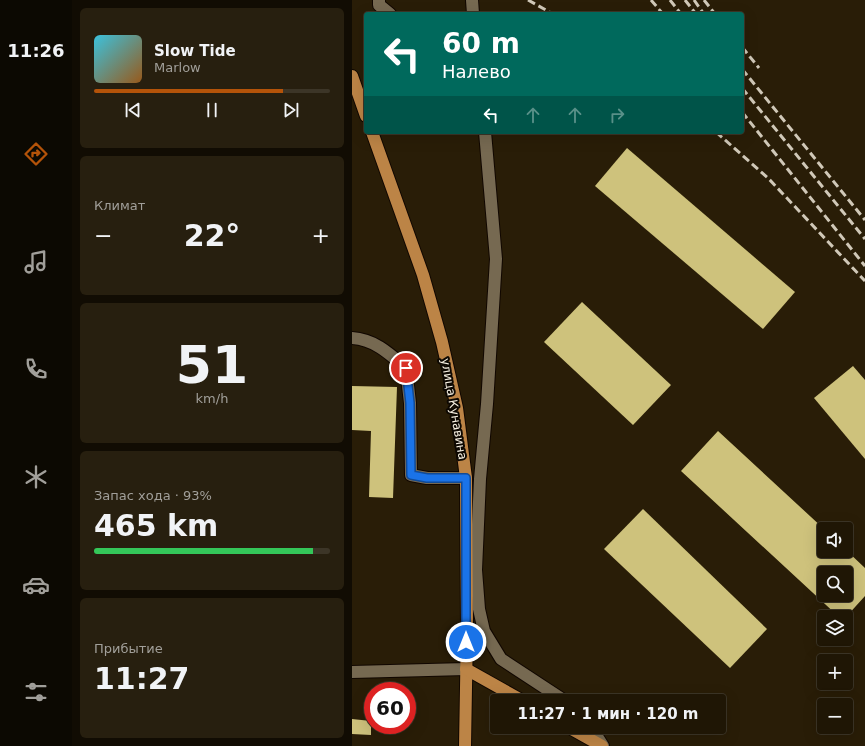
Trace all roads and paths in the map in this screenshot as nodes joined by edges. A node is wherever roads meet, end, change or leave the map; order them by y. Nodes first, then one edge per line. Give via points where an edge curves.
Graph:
1 (379, 0) edge
2 (472, 0) edge
3 (388, 12) edge
4 (473, 12) edge
5 (352, 76) edge
6 (364, 110) edge
7 (373, 134) edge
8 (485, 134) edge
9 (352, 338) edge
10 (466, 478) junction
11 (466, 669) junction
12 (352, 672) edge
13 (511, 694) edge
14 (554, 694) edge
15 (581, 734) edge
16 (595, 734) edge
17 (464, 746) edge
18 (602, 746) edge

1 - 3 street via 379,5
2 - 4 street
5 - 6 main road
7 - 10 main road, улица Кунавина via 423,275 442,342 457,408
8 - 14 street via 496,259 480,479 476,570 478,609 484,631 502,659
9 - 10 street via 361,338 386,350 406,368 410,403 411,475 427,478
10 - 11 main road, улица Кунавина
11 - 12 street
11 - 13 main road
11 - 17 main road, улица Кунавина
15 - 18 main road
16 - 18 street

